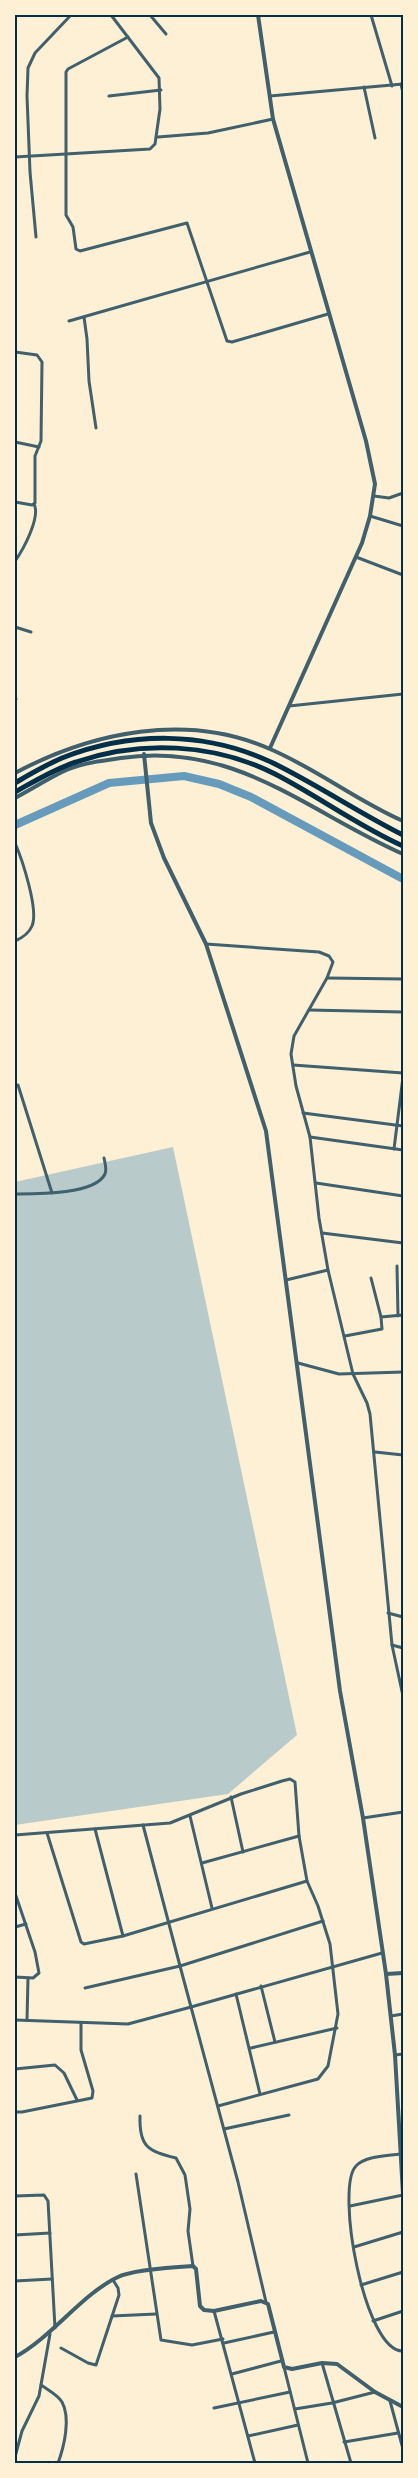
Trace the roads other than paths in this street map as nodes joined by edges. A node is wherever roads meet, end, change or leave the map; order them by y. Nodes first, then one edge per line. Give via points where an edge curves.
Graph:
1 (71, 15) edge
2 (110, 15) edge
3 (150, 15) edge
4 (258, 15) edge
5 (371, 15) edge
6 (166, 34) dead end
7 (128, 37) junction
8 (402, 84) edge
9 (392, 86) junction
10 (364, 87) junction
11 (161, 90) junction
12 (403, 93) edge
13 (109, 96) dead end
14 (270, 96) junction
15 (273, 120) junction
16 (158, 137) junction
17 (375, 138) dead end
18 (66, 155) junction
19 (30, 156) junction
20 (15, 157) edge
21 (36, 237) dead end
22 (310, 252) junction
23 (208, 282) junction
24 (328, 314) junction
25 (84, 317) junction
26 (70, 321) dead end
27 (15, 352) edge
28 (96, 428) dead end
29 (15, 442) edge
30 (39, 447) junction
31 (403, 493) edge
32 (374, 496) junction
33 (15, 502) edge
34 (34, 504) junction
35 (370, 516) junction
36 (403, 526) edge
37 (356, 557) junction
38 (15, 561) edge
39 (403, 575) edge
40 (15, 626) edge
41 (31, 632) dead end
42 (403, 694) edge
43 (289, 706) junction
44 (270, 748) junction
45 (144, 754) junction
46 (15, 773) edge
47 (15, 783) edge
48 (15, 792) edge
49 (15, 798) edge
50 (403, 822) edge
51 (403, 835) edge
52 (16, 844) edge
53 (403, 846) edge
54 (403, 854) edge
55 (15, 941) edge
56 (206, 944) junction
57 (327, 978) junction
58 (403, 979) edge
59 (309, 1010) junction
60 (403, 1012) edge
61 (293, 1065) junction
62 (403, 1073) edge
63 (403, 1077) edge
64 (18, 1085) dead end
65 (304, 1114) junction
66 (397, 1125) junction
67 (403, 1126) edge
68 (310, 1137) junction
69 (394, 1149) junction
70 (403, 1150) edge
71 (104, 1158) dead end
72 (316, 1183) junction
73 (52, 1193) junction
74 (15, 1194) edge
75 (403, 1196) edge
76 (322, 1232) junction
77 (403, 1243) edge
78 (397, 1266) dead end
79 (328, 1270) junction
80 (372, 1278) dead end
81 (286, 1280) junction
82 (403, 1315) edge
83 (398, 1316) junction
84 (382, 1317) junction
85 (344, 1336) junction
86 (298, 1363) junction
87 (403, 1372) edge
88 (353, 1374) junction
89 (375, 1452) junction
90 (403, 1456) edge
91 (388, 1613) junction
92 (403, 1616) edge
93 (392, 1645) junction
94 (403, 1648) edge
95 (403, 1696) edge
96 (231, 1797) junction
97 (403, 1812) edge
98 (190, 1816) junction
99 (363, 1818) junction
100 (143, 1825) junction
101 (95, 1829) junction
102 (47, 1833) junction
103 (15, 1835) edge
104 (299, 1836) junction
105 (243, 1852) junction
106 (202, 1863) junction
107 (307, 1881) junction
108 (15, 1893) edge
109 (212, 1908) junction
110 (323, 1921) junction
111 (169, 1922) junction
112 (26, 1924) junction
113 (15, 1927) edge
114 (123, 1936) junction
115 (382, 1952) junction
116 (333, 1965) junction
117 (180, 1966) junction
118 (403, 1972) edge
119 (386, 1974) junction
120 (15, 1977) edge
121 (28, 1978) junction
122 (261, 1986) junction
123 (85, 1988) dead end
124 (236, 1994) junction
125 (191, 2007) junction
126 (403, 2014) edge
127 (391, 2016) junction
128 (15, 2020) edge
129 (27, 2020) junction
130 (81, 2023) junction
131 (337, 2028) junction
132 (276, 2042) junction
133 (251, 2048) junction
134 (403, 2054) edge
135 (395, 2055) junction
136 (15, 2069) edge
137 (260, 2094) junction
138 (77, 2100) junction
139 (218, 2106) junction
140 (15, 2112) edge
141 (289, 2115) dead end
142 (140, 2116) dead end
143 (224, 2128) junction
144 (400, 2154) junction
145 (136, 2174) dead end
146 (403, 2194) edge
147 (15, 2196) edge
148 (350, 2206) junction
149 (403, 2232) edge
150 (50, 2233) junction
151 (15, 2235) edge
152 (354, 2247) junction
153 (193, 2266) junction
154 (152, 2270) junction
155 (403, 2272) edge
156 (52, 2279) junction
157 (113, 2280) junction
158 (15, 2281) edge
159 (361, 2285) junction
160 (266, 2302) junction
161 (214, 2310) junction
162 (403, 2311) edge
163 (156, 2314) junction
164 (112, 2316) junction
165 (372, 2321) junction
166 (55, 2329) junction
167 (274, 2332) junction
168 (50, 2334) junction
169 (223, 2341) junction
170 (61, 2348) dead end
171 (403, 2351) edge
172 (15, 2357) edge
173 (281, 2361) junction
174 (322, 2363) junction
175 (284, 2367) junction
176 (232, 2374) junction
177 (41, 2384) junction
178 (290, 2392) junction
179 (375, 2392) junction
180 (390, 2401) junction
181 (239, 2402) junction
182 (332, 2403) junction
183 (403, 2407) edge
184 (214, 2408) dead end
185 (295, 2409) junction
186 (298, 2425) junction
187 (398, 2433) junction
188 (248, 2436) junction
189 (344, 2442) junction
190 (403, 2449) edge
191 (15, 2456) edge
192 (58, 2463) edge
193 (255, 2463) edge
194 (307, 2463) edge
195 (351, 2463) edge

1 - 19 street via 30,60 27,96
2 - 7 street
3 - 6 street
4 - 14 street
5 - 9 street
7 - 11 street via 156,73
7 - 18 street via 66,70
8 - 9 street
8 - 12 street
9 - 10 street
10 - 14 street
10 - 17 street
11 - 13 street
11 - 16 street
14 - 15 street
15 - 16 street via 208,133
15 - 22 street
16 - 18 street via 150,149
18 - 19 street
18 - 23 street via 66,215 73,227 77,250 187,224
19 - 20 street
19 - 21 street
22 - 23 street
22 - 24 street
23 - 24 street via 229,342
23 - 25 street
24 - 32 street via 366,441 375,484
25 - 26 street
25 - 28 street
27 - 30 street via 37,355 42,362
29 - 30 street
30 - 34 street via 35,456
31 - 32 street via 389,498
32 - 35 street
33 - 34 street
34 - 38 street via 36,512 28,537
35 - 36 street
35 - 37 street
37 - 39 street
37 - 43 street
40 - 41 street
42 - 43 street
43 - 44 street
44 - 46 street via 233,736 206,732 146,730 65,749
44 - 50 street
45 - 49 street via 71,768
45 - 54 street via 189,756 241,770 370,840
45 - 56 street via 151,823 164,858
47 - 51 highway via 61,759 118,742 160,738 200,741 226,746 272,763
48 - 53 highway via 60,768 98,756 148,747 191,749 258,765
52 - 55 street via 34,919 28,932
56 - 57 street via 325,954 333,962
56 - 81 street via 266,1131
57 - 58 street
57 - 59 street
59 - 60 street
59 - 61 street via 294,1036
61 - 62 street
61 - 65 street
63 - 66 street
64 - 73 street
65 - 66 street
65 - 68 street
66 - 67 street
66 - 69 street
68 - 69 street
68 - 72 street
69 - 70 street
71 - 73 street via 105,1171 98,1180 70,1192
72 - 75 street
72 - 76 street
73 - 74 street
76 - 77 street
76 - 79 street
78 - 83 street
79 - 81 street
79 - 85 street
80 - 84 street
81 - 86 street
82 - 83 street
83 - 84 street
84 - 85 street via 382,1329
85 - 88 street
86 - 88 street via 328,1373
86 - 99 street via 340,1691
87 - 88 street
88 - 89 street via 367,1402
89 - 90 street
89 - 91 street
91 - 92 street
91 - 93 street
93 - 94 street
93 - 95 street
96 - 98 street
96 - 104 street via 282,1781 293,1781 297,1792
96 - 105 street
97 - 99 street
98 - 100 street via 170,1823
98 - 106 street
99 - 115 street
100 - 101 street
100 - 111 street
101 - 102 street
101 - 114 street
102 - 103 street
102 - 114 street via 81,1942 86,1945
104 - 105 street
104 - 107 street
105 - 106 street
106 - 109 street
107 - 109 street
107 - 110 street
108 - 112 street
109 - 111 street
110 - 116 street
110 - 117 street
111 - 114 street
111 - 117 street
112 - 113 street
112 - 121 street via 39,1973
115 - 116 street
115 - 119 street
116 - 122 street
116 - 131 street
117 - 123 street
117 - 125 street
118 - 119 street
119 - 127 street
120 - 121 street
121 - 129 street
122 - 124 street
122 - 132 street
124 - 125 street
124 - 133 street
125 - 130 street via 135,2023
125 - 139 street
126 - 127 street
127 - 135 street
128 - 129 street
129 - 130 street
130 - 138 street via 81,2050 93,2094 88,2100
131 - 132 street
131 - 137 street via 328,2066 321,2077
132 - 133 street
133 - 137 street
134 - 135 street
135 - 144 street
136 - 138 street via 55,2065 64,2073
137 - 139 street
138 - 140 street
139 - 143 street
141 - 143 street
142 - 153 street via 144,2144 156,2153 176,2158 182,2165 191,2214 188,2231
143 - 160 street
144 - 146 street
144 - 148 street via 356,2165 350,2176
145 - 154 street
146 - 148 street
147 - 150 street via 41,2195 48,2198
148 - 152 street
149 - 152 street
150 - 151 street
150 - 156 street
152 - 159 street
153 - 154 street
153 - 161 street via 200,2306 204,2310
154 - 157 street via 125,2274
154 - 163 street
155 - 159 street
156 - 158 street
156 - 166 street
157 - 164 street via 119,2292
157 - 166 street
159 - 165 street
160 - 161 street
160 - 167 street via 270,2306
161 - 169 street
162 - 165 street
163 - 164 street
163 - 169 street via 163,2342 192,2345
164 - 170 street via 96,2364 88,2364
165 - 171 street via 394,2349
166 - 168 street
167 - 169 street
167 - 173 street
168 - 172 street
168 - 177 street
169 - 176 street
173 - 175 street
173 - 176 street
174 - 175 street via 292,2369
174 - 179 street via 337,2364
174 - 182 street
175 - 178 street
176 - 181 street
177 - 191 street
177 - 192 street via 60,2400 64,2408 66,2436
178 - 181 street
178 - 185 street
179 - 180 street
179 - 182 street
180 - 183 street
180 - 187 street
181 - 184 street
181 - 188 street
182 - 185 street
182 - 189 street
185 - 186 street
186 - 188 street
186 - 194 street
187 - 189 street
187 - 190 street
188 - 193 street
189 - 195 street

